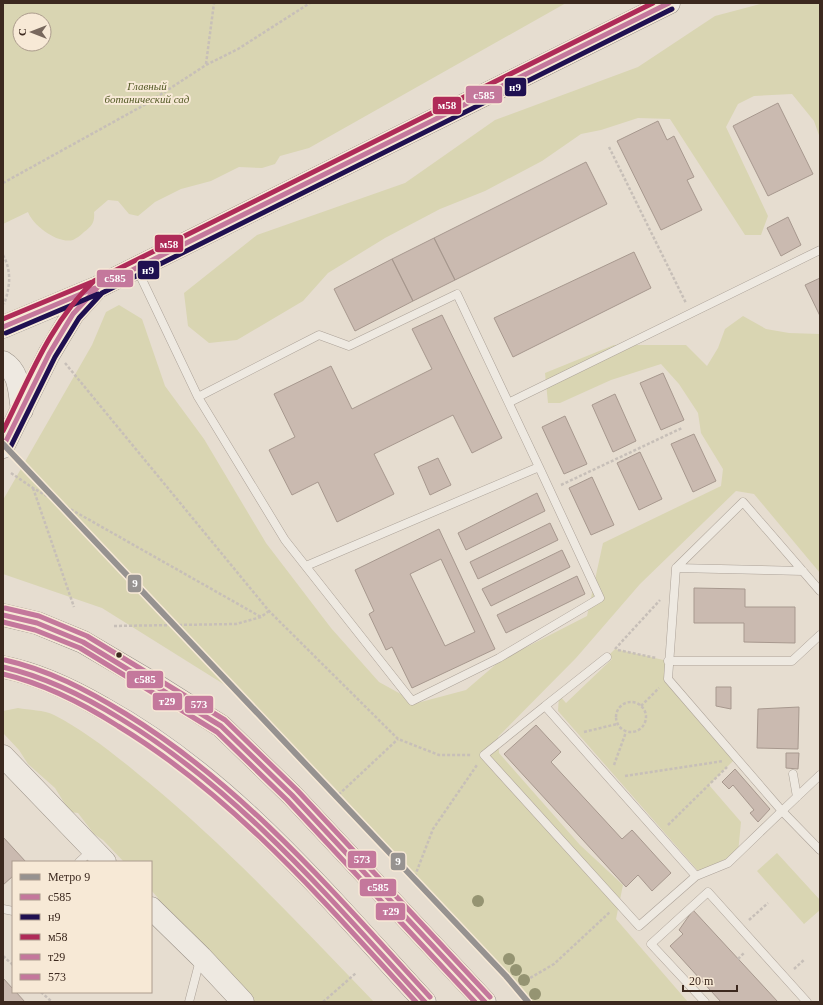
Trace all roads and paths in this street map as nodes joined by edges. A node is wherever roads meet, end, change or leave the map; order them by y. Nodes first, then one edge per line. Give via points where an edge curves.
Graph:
1 (214, 3) edge
2 (310, 3) edge
3 (669, 3) edge
4 (206, 65) junction
5 (609, 147) dead end
6 (3, 183) edge
7 (820, 250) edge
8 (3, 255) edge
9 (136, 268) junction
10 (98, 287) junction
11 (3, 307) edge
12 (691, 314) junction
13 (3, 327) edge
14 (3, 362) edge
15 (66, 363) dead end
16 (198, 397) junction
17 (510, 402) junction
18 (22, 410) junction
19 (682, 428) dead end
20 (3, 447) edge
21 (539, 467) junction
22 (11, 473) dead end
23 (33, 488) junction
24 (550, 491) junction
25 (306, 566) junction
26 (676, 568) junction
27 (803, 571) junction
28 (675, 583) junction
29 (820, 590) edge
30 (74, 607) dead end
31 (269, 611) junction
32 (3, 615) edge
33 (261, 617) junction
34 (114, 626) dead end
35 (820, 635) edge
36 (615, 649) junction
37 (606, 657) joint
38 (668, 661) junction
39 (3, 667) edge
40 (668, 679) junction
41 (545, 706) junction
42 (641, 706) junction
43 (617, 724) junction
44 (626, 732) junction
45 (571, 735) junction
46 (398, 739) junction
47 (484, 755) junction
48 (3, 756) edge
49 (736, 758) junction
50 (793, 774) dead end
51 (820, 775) edge
52 (610, 778) junction
53 (797, 797) junction
54 (335, 798) dead end
55 (782, 811) junction
56 (659, 834) junction
57 (820, 850) edge
58 (92, 858) edge
59 (696, 876) junction
60 (413, 881) dead end
61 (768, 903) dead end
62 (619, 904) junction
63 (152, 909) edge
64 (740, 928) junction
65 (3, 956) edge
66 (201, 957) junction
67 (12, 964) edge
68 (356, 973) dead end
69 (513, 988) dead end
70 (42, 993) edge
71 (52, 1002) edge
72 (189, 1002) edge
73 (243, 1002) edge
74 (323, 1002) edge
75 (425, 1002) edge
76 (484, 1002) edge
77 (705, 1002) edge
78 (807, 1002) edge

1 - 4 path
2 - 4 path via 238,49
3 - 9 main road
4 - 6 path via 146,104
5 - 12 path
7 - 12 lane
8 - 11 path via 10,288
9 - 10 main road
9 - 16 lane
10 - 13 main road
10 - 18 main road via 73,314 53,347
12 - 17 lane
14 - 18 main road via 14,371
15 - 31 path
16 - 17 lane via 319,335 349,346 457,294
16 - 25 lane via 285,540
17 - 21 lane
18 - 20 main road
19 - 24 path
21 - 24 lane
21 - 25 lane
22 - 23 path
23 - 30 path
23 - 33 path
24 - 25 lane via 600,598 499,658 412,702
26 - 27 lane
26 - 27 lane via 743,502
26 - 28 lane
27 - 29 lane
28 - 36 path
28 - 38 lane
31 - 33 path
31 - 46 path
32 - 76 main road via 37,623 83,642 221,726 292,795
33 - 34 path via 236,624
35 - 38 lane via 792,661
36 - 37 path
36 - 38 path
37 - 41 lane
38 - 40 lane
39 - 75 main road via 24,671 77,693 138,727 192,766 267,832
40 - 42 path
40 - 49 lane
41 - 45 lane
41 - 47 lane
42 - 43 path via 628,702 622,705 615,717
42 - 44 path via 645,712 644,725 632,733
43 - 44 path
43 - 45 path
44 - 52 path
45 - 52 lane
46 - 47 path via 439,755
46 - 54 path
47 - 60 path via 433,829
47 - 62 lane
48 - 58 main road
49 - 52 path
49 - 55 lane
49 - 56 path
50 - 53 lane
51 - 53 lane
52 - 56 lane
53 - 55 lane
55 - 57 lane
55 - 59 lane via 728,863
56 - 59 lane
59 - 62 lane via 639,926
61 - 64 path
62 - 69 path via 554,964
63 - 66 main road
64 - 77 lane via 708,892 651,944
64 - 78 lane
65 - 67 path
66 - 72 lane
66 - 73 main road
68 - 74 path
70 - 71 path

